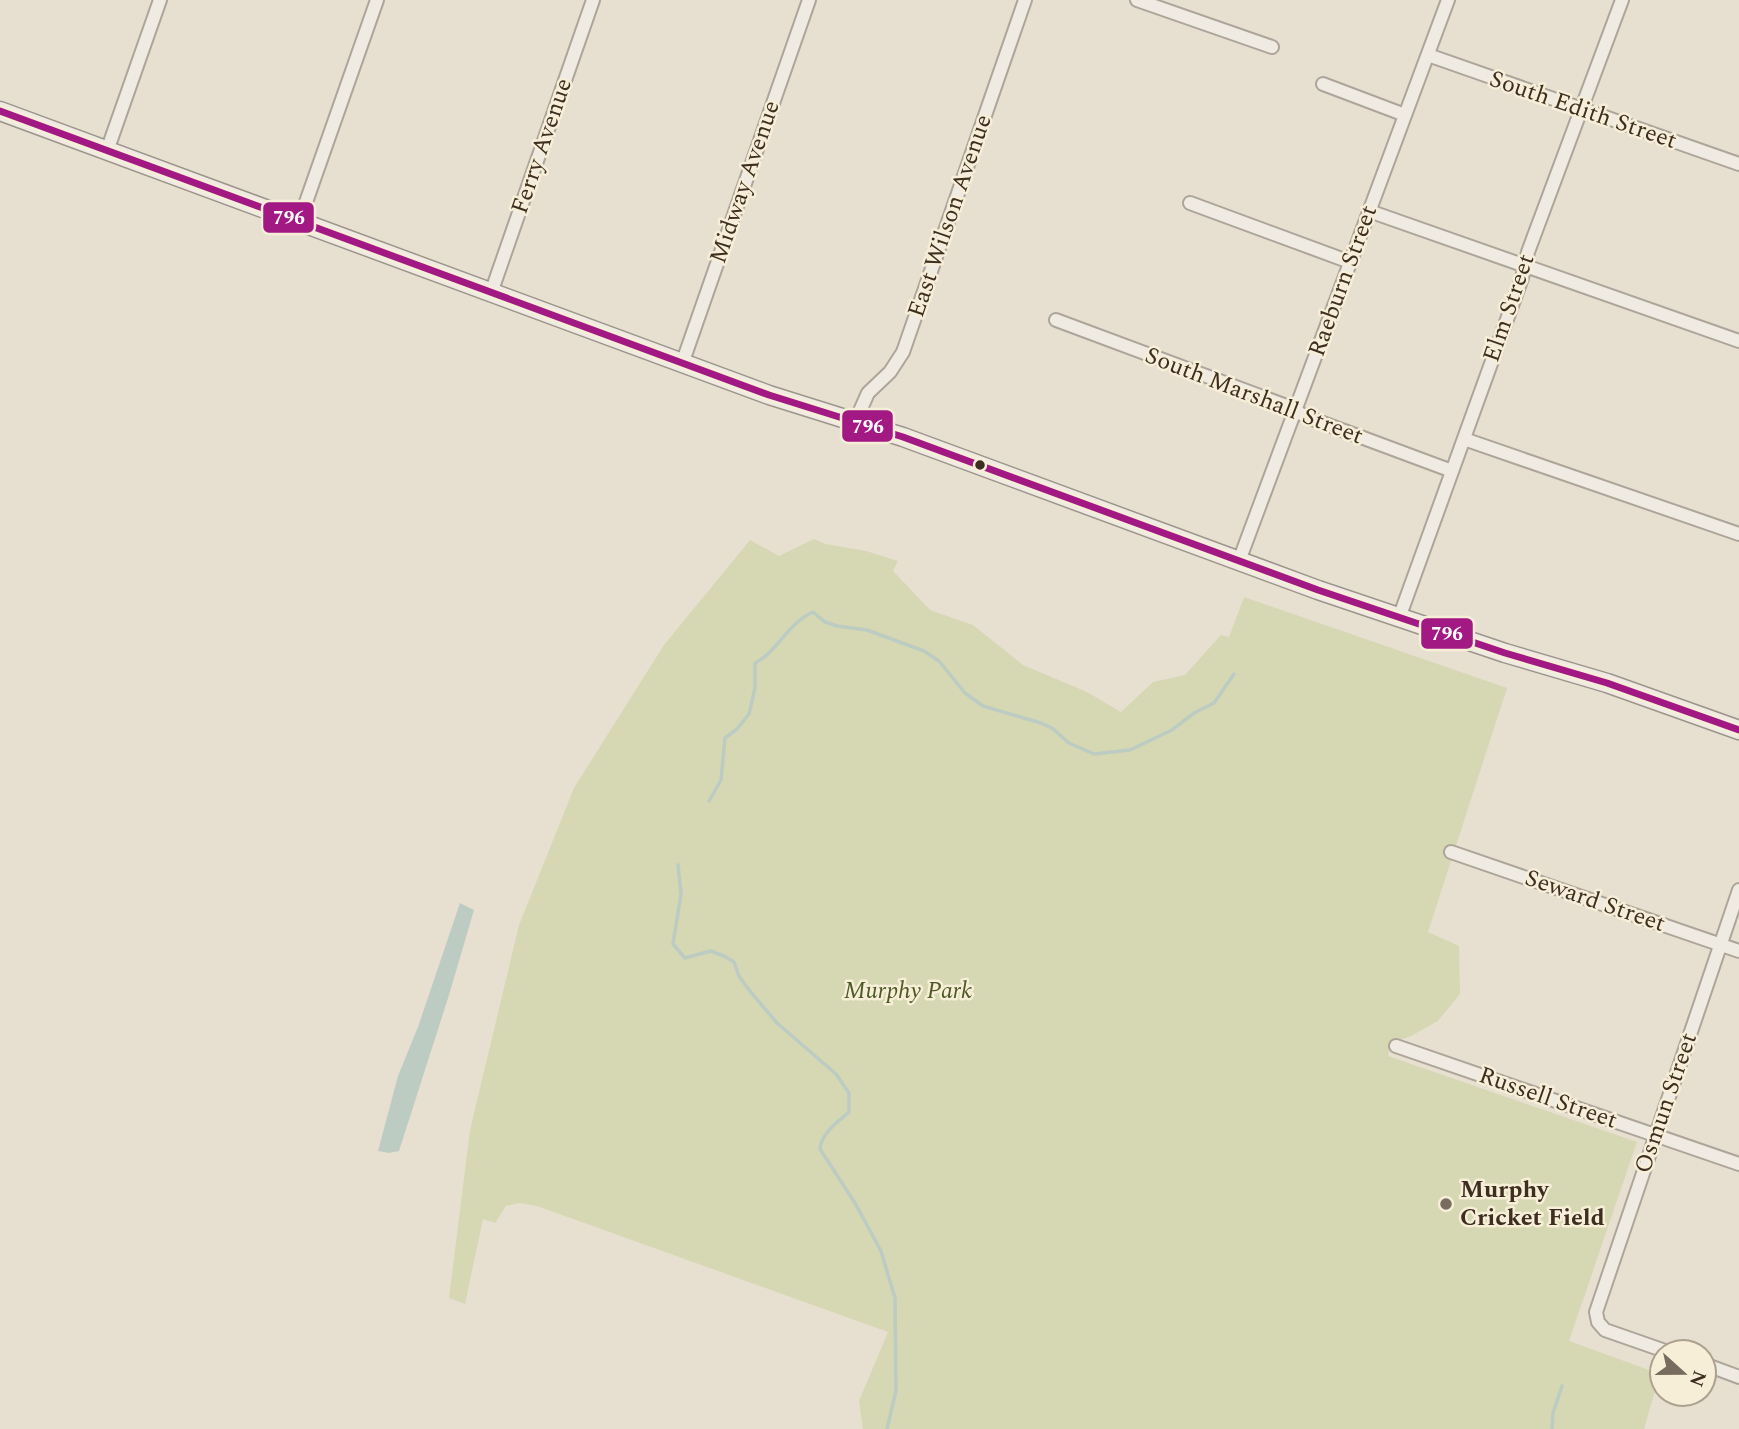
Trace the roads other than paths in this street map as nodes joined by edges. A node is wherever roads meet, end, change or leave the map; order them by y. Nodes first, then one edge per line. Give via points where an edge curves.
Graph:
1 (160, 0) edge
2 (377, 0) edge
3 (593, 0) edge
4 (809, 0) edge
5 (1025, 0) edge
6 (1137, 0) edge
7 (1448, 0) edge
8 (1622, 0) edge
9 (1272, 47) dead end
10 (1427, 55) junction
11 (1323, 84) dead end
12 (1582, 109) junction
13 (0, 111) edge
14 (1405, 115) junction
15 (107, 151) junction
16 (1739, 164) edge
17 (1190, 203) dead end
18 (1369, 211) junction
19 (299, 222) junction
20 (1350, 262) junction
21 (1525, 265) junction
22 (491, 293) junction
23 (1056, 320) dead end
24 (1739, 341) edge
25 (682, 364) junction
26 (1295, 411) junction
27 (856, 420) junction
28 (1464, 439) junction
29 (1452, 471) junction
30 (1739, 534) edge
31 (1239, 561) junction
32 (1399, 618) junction
33 (1739, 730) edge
34 (1451, 852) dead end
35 (1739, 890) edge
36 (1721, 944) junction
37 (1739, 951) edge
38 (1396, 1046) dead end
39 (1655, 1135) junction
40 (1739, 1164) edge
41 (1648, 1345) edge
42 (1718, 1369) edge
43 (1739, 1377) edge

1 - 15 street
2 - 19 street
3 - 22 street, Ferry Avenue
4 - 25 street, Midway Avenue
5 - 27 street, East Wilson Avenue via 903,352 867,393
6 - 9 street
7 - 10 street, Raeburn Street
8 - 12 street, Elm Street
10 - 12 street, South Edith Street
10 - 14 street, Raeburn Street
11 - 14 street
12 - 16 street, South Edith Street
12 - 21 street, Elm Street
13 - 15 main road
14 - 18 street, Raeburn Street
15 - 19 main road
17 - 20 street
18 - 20 street, Raeburn Street
18 - 21 street
19 - 22 main road
20 - 26 street, Raeburn Street
21 - 24 street
21 - 28 street, Elm Street
22 - 25 main road
23 - 26 street, South Marshall Street
25 - 27 main road
26 - 29 street, South Marshall Street
26 - 31 street, Raeburn Street
27 - 31 main road
28 - 29 street, Elm Street
28 - 30 street
29 - 32 street, Elm Street
31 - 32 main road
32 - 33 main road via 1607,682
34 - 36 street, Seward Street
35 - 36 street, Osmun Street
36 - 37 street, Seward Street
36 - 39 street, Osmun Street
38 - 39 street, Russell Street
39 - 40 street, Russell Street
39 - 41 street, Osmun Street via 1596,1317 1605,1330
42 - 43 street

